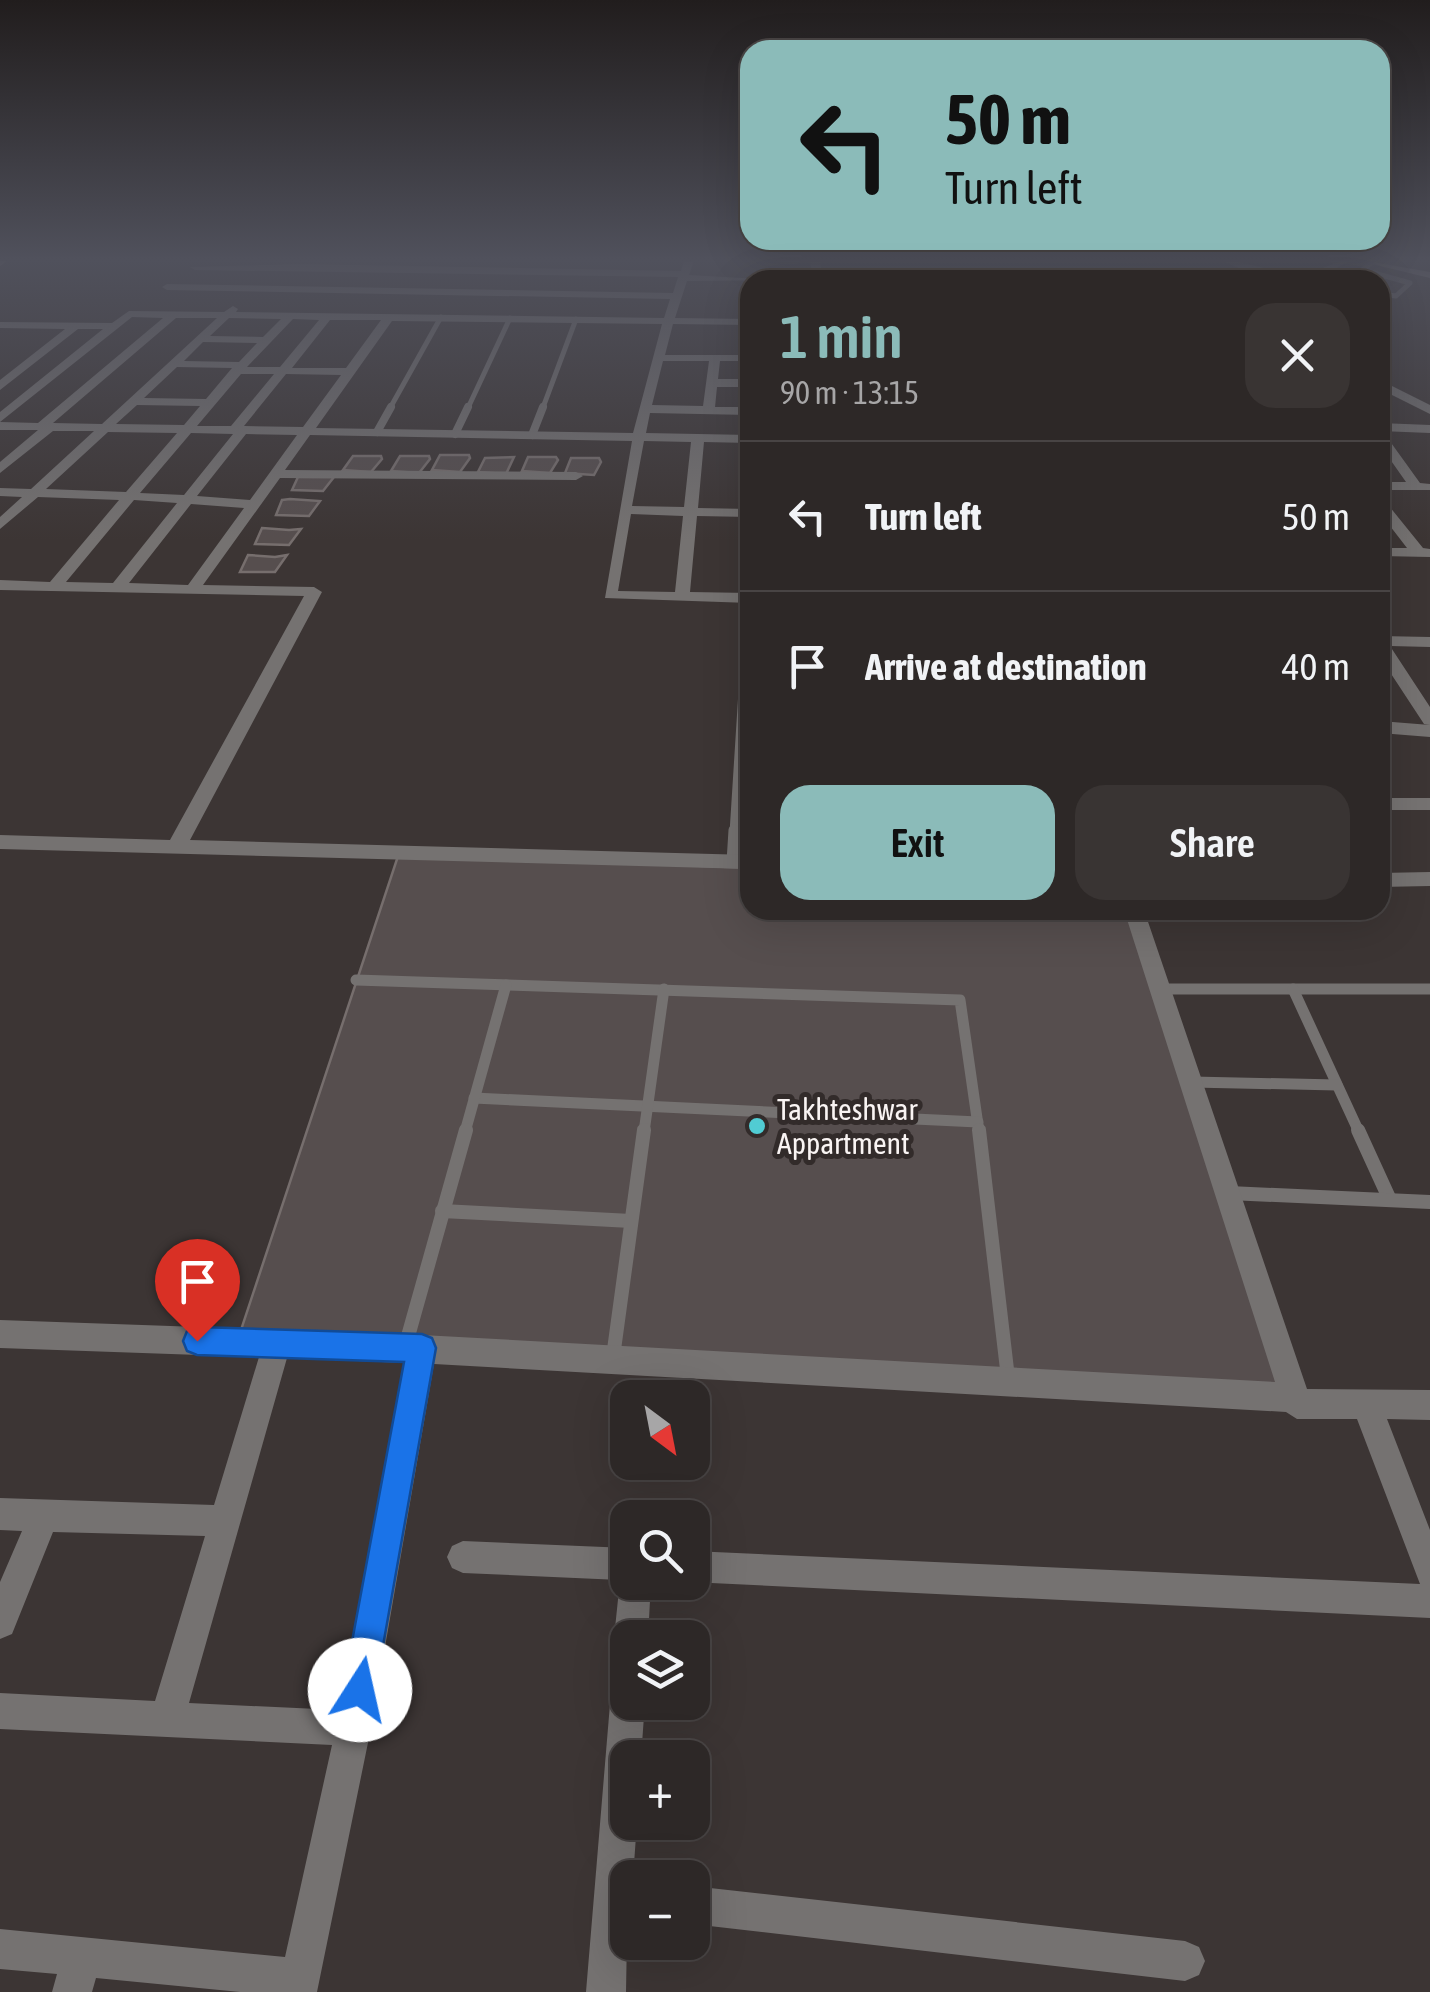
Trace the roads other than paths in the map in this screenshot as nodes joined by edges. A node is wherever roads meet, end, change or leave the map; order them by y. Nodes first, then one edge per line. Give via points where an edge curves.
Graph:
1 (40, 354) edge
2 (79, 354) edge
3 (126, 354) edge
4 (184, 354) edge
5 (253, 354) edge
6 (295, 354) edge
7 (359, 354) edge
8 (420, 354) edge
9 (495, 354) edge
10 (563, 354) edge
11 (658, 354) edge
12 (657, 358) junction
13 (715, 358) junction
14 (740, 358) edge
15 (63, 367) junction
16 (170, 367) junction
17 (109, 368) junction
18 (128, 368) dead end
19 (240, 368) junction
20 (148, 369) dead end
21 (280, 372) junction
22 (349, 372) junction
23 (712, 383) junction
24 (740, 383) edge
25 (0, 386) edge
26 (1390, 389) edge
27 (133, 401) junction
28 (210, 403) junction
29 (709, 408) junction
30 (644, 409) junction
31 (740, 410) edge
32 (1430, 410) edge
33 (0, 418) edge
34 (0, 426) edge
35 (46, 427) junction
36 (1390, 427) edge
37 (104, 428) junction
38 (1430, 429) edge
39 (188, 430) junction
40 (239, 430) junction
41 (306, 432) junction
42 (376, 432) junction
43 (455, 434) junction
44 (532, 435) junction
45 (637, 436) junction
46 (698, 438) junction
47 (740, 439) edge
48 (1390, 448) edge
49 (0, 470) edge
50 (275, 474) junction
51 (576, 476) dead end
52 (1390, 486) edge
53 (1423, 487) edge
54 (0, 492) edge
55 (36, 494) junction
56 (130, 496) junction
57 (186, 500) junction
58 (254, 504) junction
59 (624, 510) junction
60 (690, 512) junction
61 (740, 512) edge
62 (1390, 515) edge
63 (0, 525) edge
64 (1390, 552) edge
65 (1424, 552) edge
66 (0, 585) edge
67 (54, 586) junction
68 (117, 588) junction
69 (191, 590) junction
70 (682, 596) junction
71 (740, 598) edge
72 (1430, 642) edge
73 (1390, 643) edge
74 (1390, 658) edge
75 (1430, 720) edge
76 (1390, 727) edge
77 (1430, 732) edge
78 (1390, 804) edge
79 (1430, 804) edge
80 (0, 842) edge
81 (176, 847) junction
82 (740, 862) edge
83 (1430, 879) edge
84 (1390, 880) edge
85 (1138, 920) edge
86 (356, 980) dead end
87 (506, 985) junction
88 (1162, 989) junction
89 (1430, 989) edge
90 (664, 990) junction
91 (1293, 990) junction
92 (1192, 1082) junction
93 (1337, 1085) junction
94 (474, 1098) junction
95 (646, 1106) junction
96 (978, 1122) junction
97 (1228, 1193) junction
98 (1390, 1200) junction
99 (1430, 1202) edge
100 (442, 1211) junction
101 (630, 1221) junction
102 (0, 1334) edge
103 (277, 1344) junction
104 (413, 1348) junction
105 (612, 1360) junction
106 (1008, 1382) junction
107 (1295, 1398) junction
108 (1366, 1404) junction
109 (1430, 1406) edge
110 (0, 1514) edge
111 (44, 1516) junction
112 (225, 1520) junction
113 (463, 1557) dead end
114 (610, 1563) edge
115 (1429, 1567) edge
116 (710, 1569) edge
117 (1430, 1601) edge
118 (0, 1622) edge
119 (0, 1712) edge
120 (168, 1719) junction
121 (627, 1720) edge
122 (354, 1728) junction
123 (621, 1860) edge
124 (710, 1908) edge
125 (0, 1950) edge
126 (611, 1960) edge
127 (1185, 1961) dead end
128 (77, 1975) edge
129 (299, 1985) edge
130 (606, 1992) edge

1 - 25 street
2 - 15 street
3 - 17 street
4 - 16 street
5 - 19 street
6 - 21 street
7 - 22 street
8 - 42 lane
9 - 43 lane
10 - 44 lane
11 - 12 street
12 - 13 street
12 - 30 street
13 - 14 street
13 - 23 street
15 - 17 street
15 - 33 street
16 - 19 street
16 - 20 street
16 - 27 street
17 - 18 street
17 - 35 street
19 - 21 street
19 - 28 street
21 - 22 street
21 - 40 street
22 - 41 street
23 - 24 street
23 - 29 street
26 - 32 street
27 - 28 street
27 - 37 street
28 - 39 street
29 - 30 street
29 - 31 street
30 - 45 street
34 - 35 street
35 - 37 street
35 - 49 street
36 - 38 street
37 - 39 street
37 - 55 street
39 - 40 street
39 - 56 street
40 - 41 street
40 - 57 street
41 - 42 street
41 - 50 street
42 - 43 street
43 - 44 street
44 - 45 street
45 - 46 street
45 - 59 street
46 - 47 street
46 - 60 street
48 - 53 street
50 - 51 street
50 - 58 street
52 - 53 street
54 - 55 street
55 - 56 street
55 - 63 street
56 - 57 street
56 - 67 street
57 - 58 street
57 - 68 street
58 - 69 street
59 - 60 street
59 - 70 street via 610,595
60 - 61 street
60 - 70 street
62 - 65 street
64 - 65 street
66 - 67 street
67 - 68 street
68 - 69 street
69 - 81 street via 314,592
70 - 71 street
72 - 73 street
74 - 75 street
76 - 77 street
78 - 79 street
80 - 81 street
81 - 82 street
83 - 84 street
85 - 88 street
86 - 87 lane
87 - 90 lane
87 - 94 lane
88 - 91 lane
88 - 92 street
89 - 91 lane
90 - 95 lane
90 - 96 lane via 953,997 966,1016
91 - 93 lane
92 - 93 lane
92 - 97 street
93 - 98 lane
94 - 95 lane
94 - 100 lane
95 - 96 lane
95 - 101 lane
96 - 106 lane
97 - 98 lane
97 - 107 street
98 - 99 lane
100 - 101 lane
100 - 104 lane
101 - 105 lane
102 - 103 street
103 - 104 street
103 - 112 street
104 - 105 street
104 - 122 street
105 - 106 street
106 - 107 street
107 - 108 street via 1296,1404
108 - 109 street
108 - 115 street
110 - 111 street
111 - 112 street
111 - 118 street
112 - 120 street
113 - 114 street
116 - 117 street
119 - 120 street
120 - 122 street
121 - 123 street
122 - 129 street
124 - 127 street
125 - 128 street
126 - 130 street
128 - 129 street

